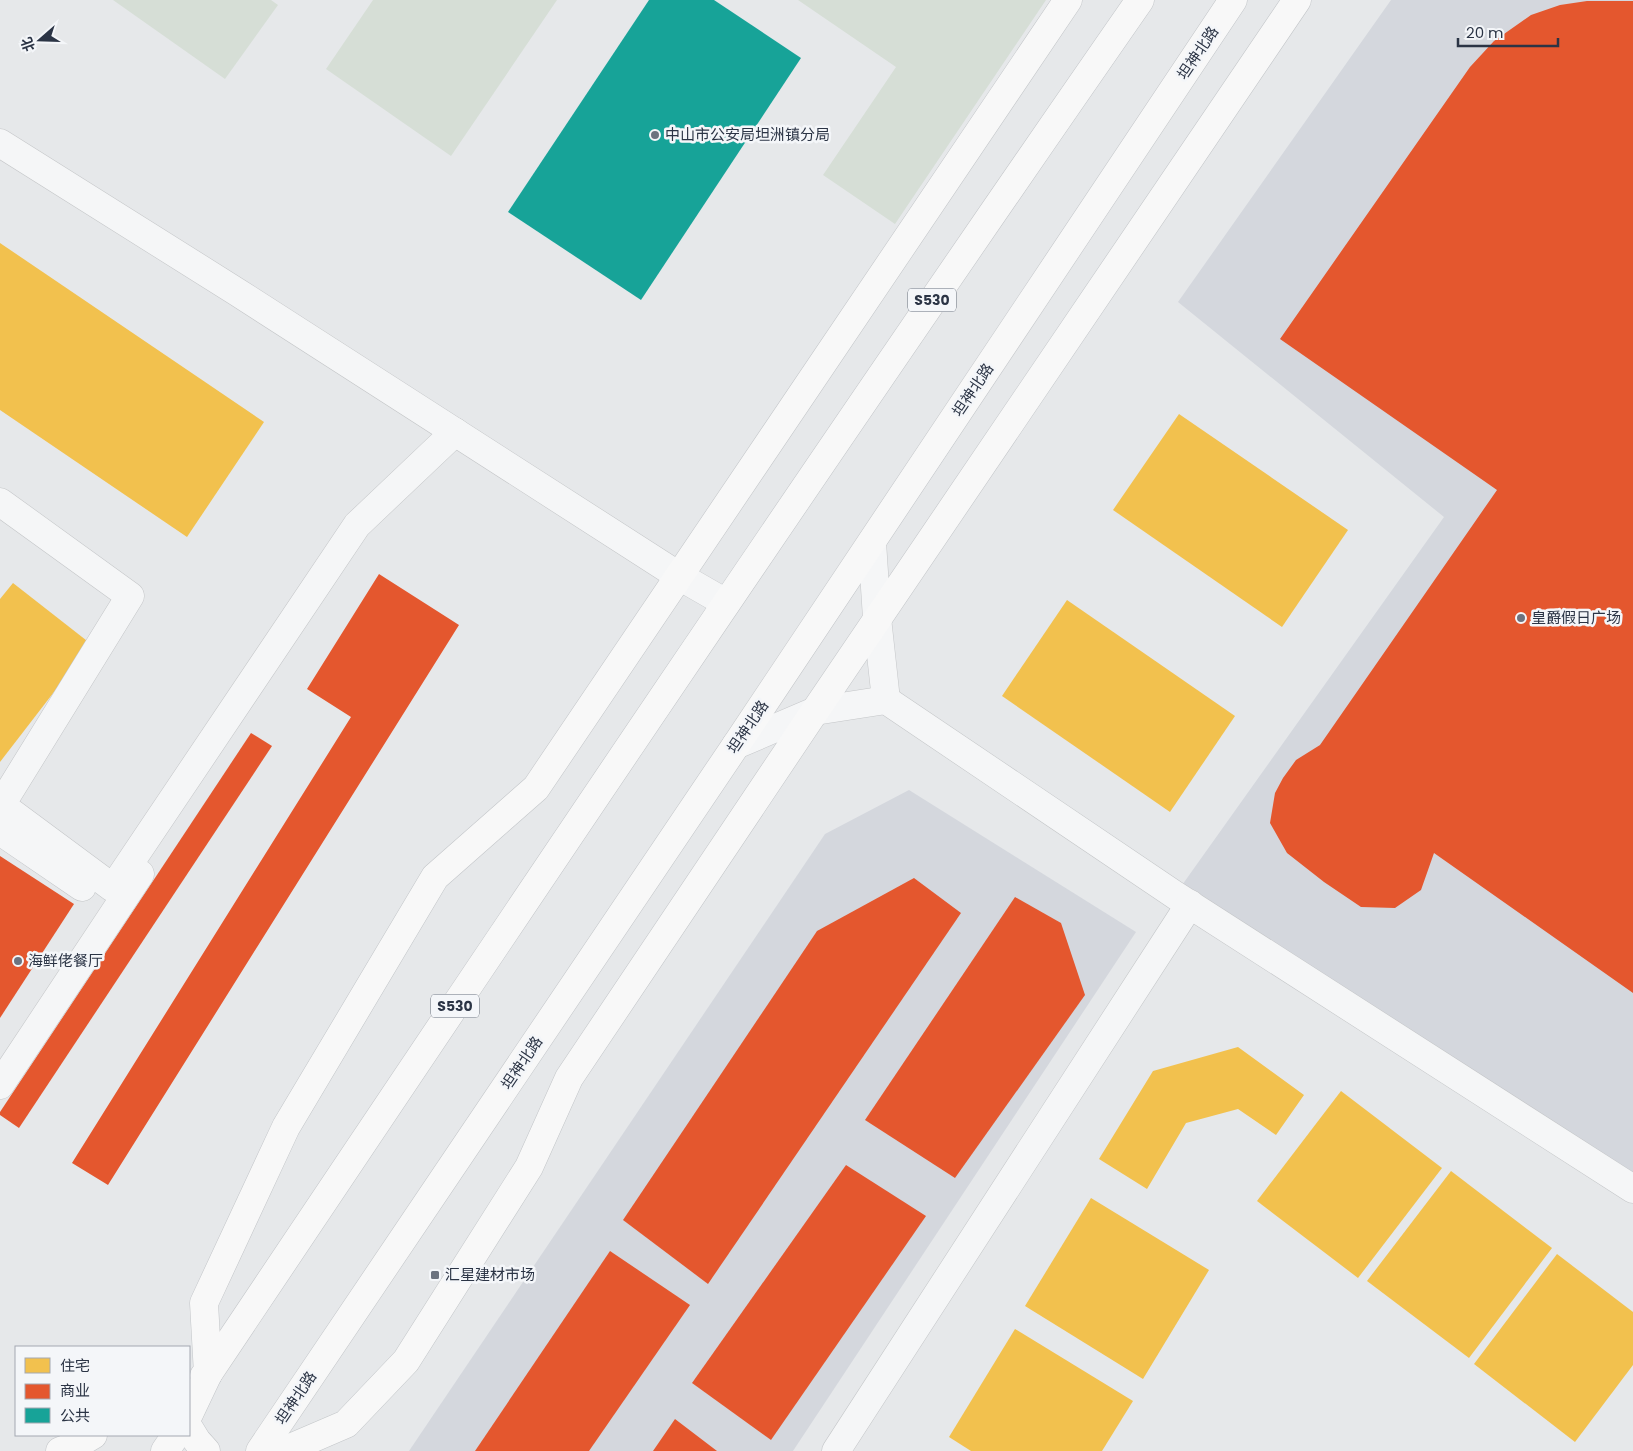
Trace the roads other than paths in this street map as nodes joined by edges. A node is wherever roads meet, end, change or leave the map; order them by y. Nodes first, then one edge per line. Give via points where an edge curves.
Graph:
1 (1068, 0) edge
2 (1140, 0) edge
3 (1233, 0) edge
4 (1297, 0) edge
5 (0, 143) edge
6 (455, 432) junction
7 (0, 502) edge
8 (363, 519) junction
9 (872, 542) junction
10 (679, 576) junction
11 (726, 603) junction
12 (877, 618) junction
13 (886, 700) junction
14 (815, 711) junction
15 (736, 745) junction
16 (0, 831) edge
17 (109, 895) junction
18 (1190, 904) junction
19 (0, 1064) edge
20 (0, 1085) edge
21 (1633, 1189) edge
22 (198, 1378) edge
23 (190, 1410) edge
24 (190, 1430) edge
25 (91, 1436) edge
26 (175, 1436) edge
27 (60, 1451) edge
28 (165, 1451) edge
29 (206, 1451) edge
30 (260, 1451) edge
31 (283, 1451) edge
32 (836, 1451) edge

1 - 10 main road
2 - 11 main road, S530
3 - 9 main road, 坦神北路
4 - 12 main road
5 - 6 street
6 - 8 street
6 - 10 street
7 - 17 street via 130,596 1,805
8 - 17 street
8 - 20 street via 356,544
9 - 12 street
9 - 15 main road, 坦神北路
10 - 11 street
10 - 22 main road via 536,788 435,877 286,1127 204,1303
11 - 22 main road, S530
12 - 13 street
12 - 14 main road
13 - 14 street
13 - 18 street
14 - 15 street
14 - 31 main road via 569,1078 529,1167 406,1362 346,1424
15 - 30 main road, 坦神北路
16 - 17 street
17 - 19 street
18 - 21 street
18 - 32 street
22 - 23 main road, S530
24 - 29 main road
25 - 27 main road
26 - 28 main road

